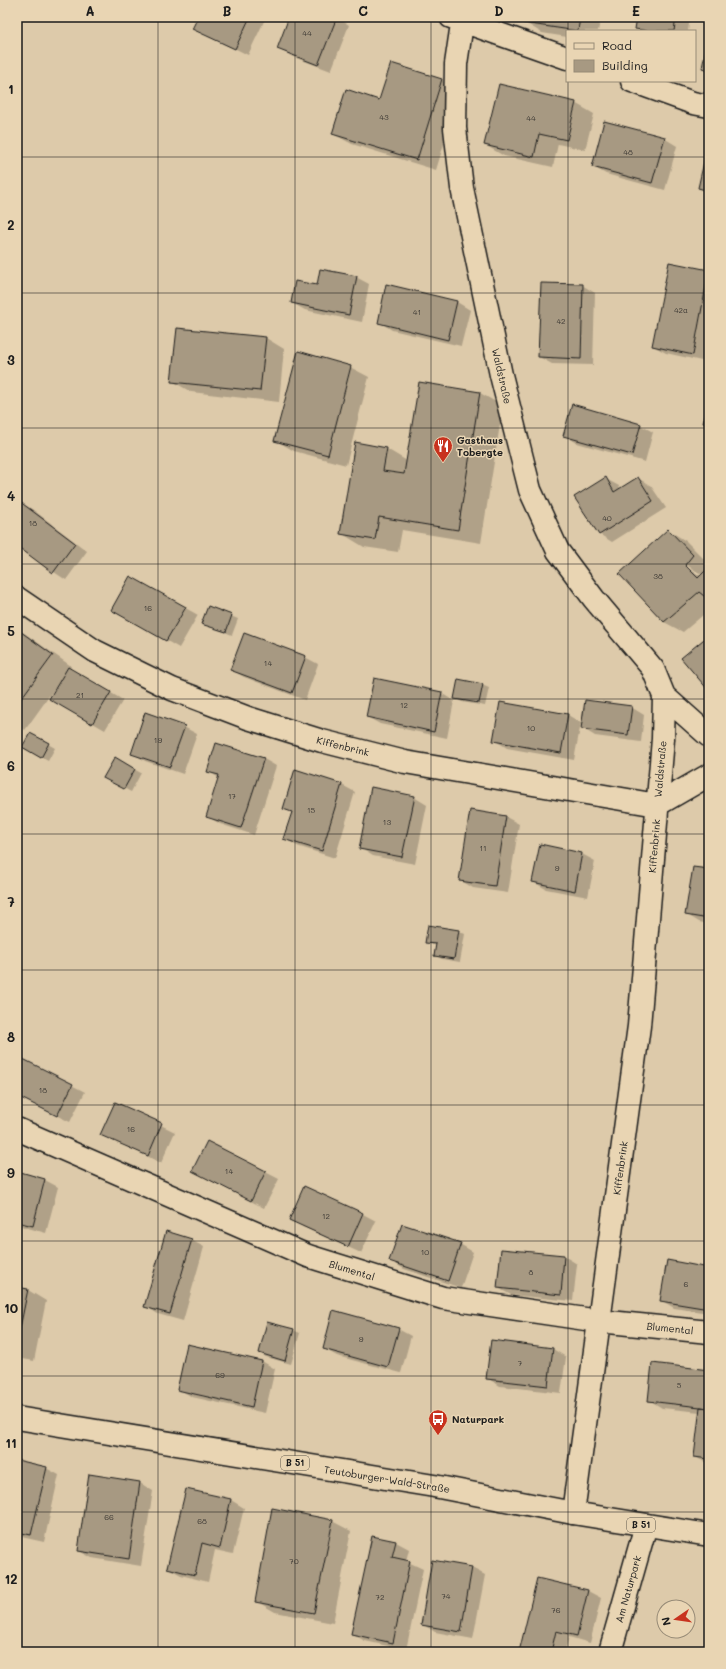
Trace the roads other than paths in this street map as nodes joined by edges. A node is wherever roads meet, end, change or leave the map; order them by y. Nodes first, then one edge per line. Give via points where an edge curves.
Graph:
1 (459, 18) edge
2 (566, 58) edge
3 (635, 82) edge
4 (709, 106) edge
5 (17, 598) edge
6 (664, 696) junction
7 (709, 736) edge
8 (709, 774) edge
9 (657, 805) junction
10 (17, 1129) edge
11 (599, 1321) junction
12 (709, 1332) edge
13 (17, 1418) edge
14 (573, 1513) junction
15 (646, 1525) junction
16 (709, 1535) edge
17 (610, 1652) edge

1 - 2 street
1 - 6 street, Waldstraße via 455,128 462,188 501,375 530,490 558,550 594,600 653,669
3 - 4 street via 693,103
5 - 9 street, Kiffenbrink via 95,651 172,689 248,718 322,742 405,762
6 - 7 street, Waldstraße
6 - 9 street, Waldstraße
8 - 9 street, Waldstraße
9 - 11 street, Kiffenbrink via 639,1026
10 - 11 street, Blumental via 308,1256 443,1298
11 - 12 street, Blumental
11 - 14 street, Kiffenbrink
13 - 14 street, Teutoburger-Wald-Straße / B 51 via 434,1486
14 - 15 street, Teutoburger-Wald-Straße / B 51
15 - 16 street, Teutoburger-Wald-Straße / B 51
15 - 17 street, Am Naturpark

